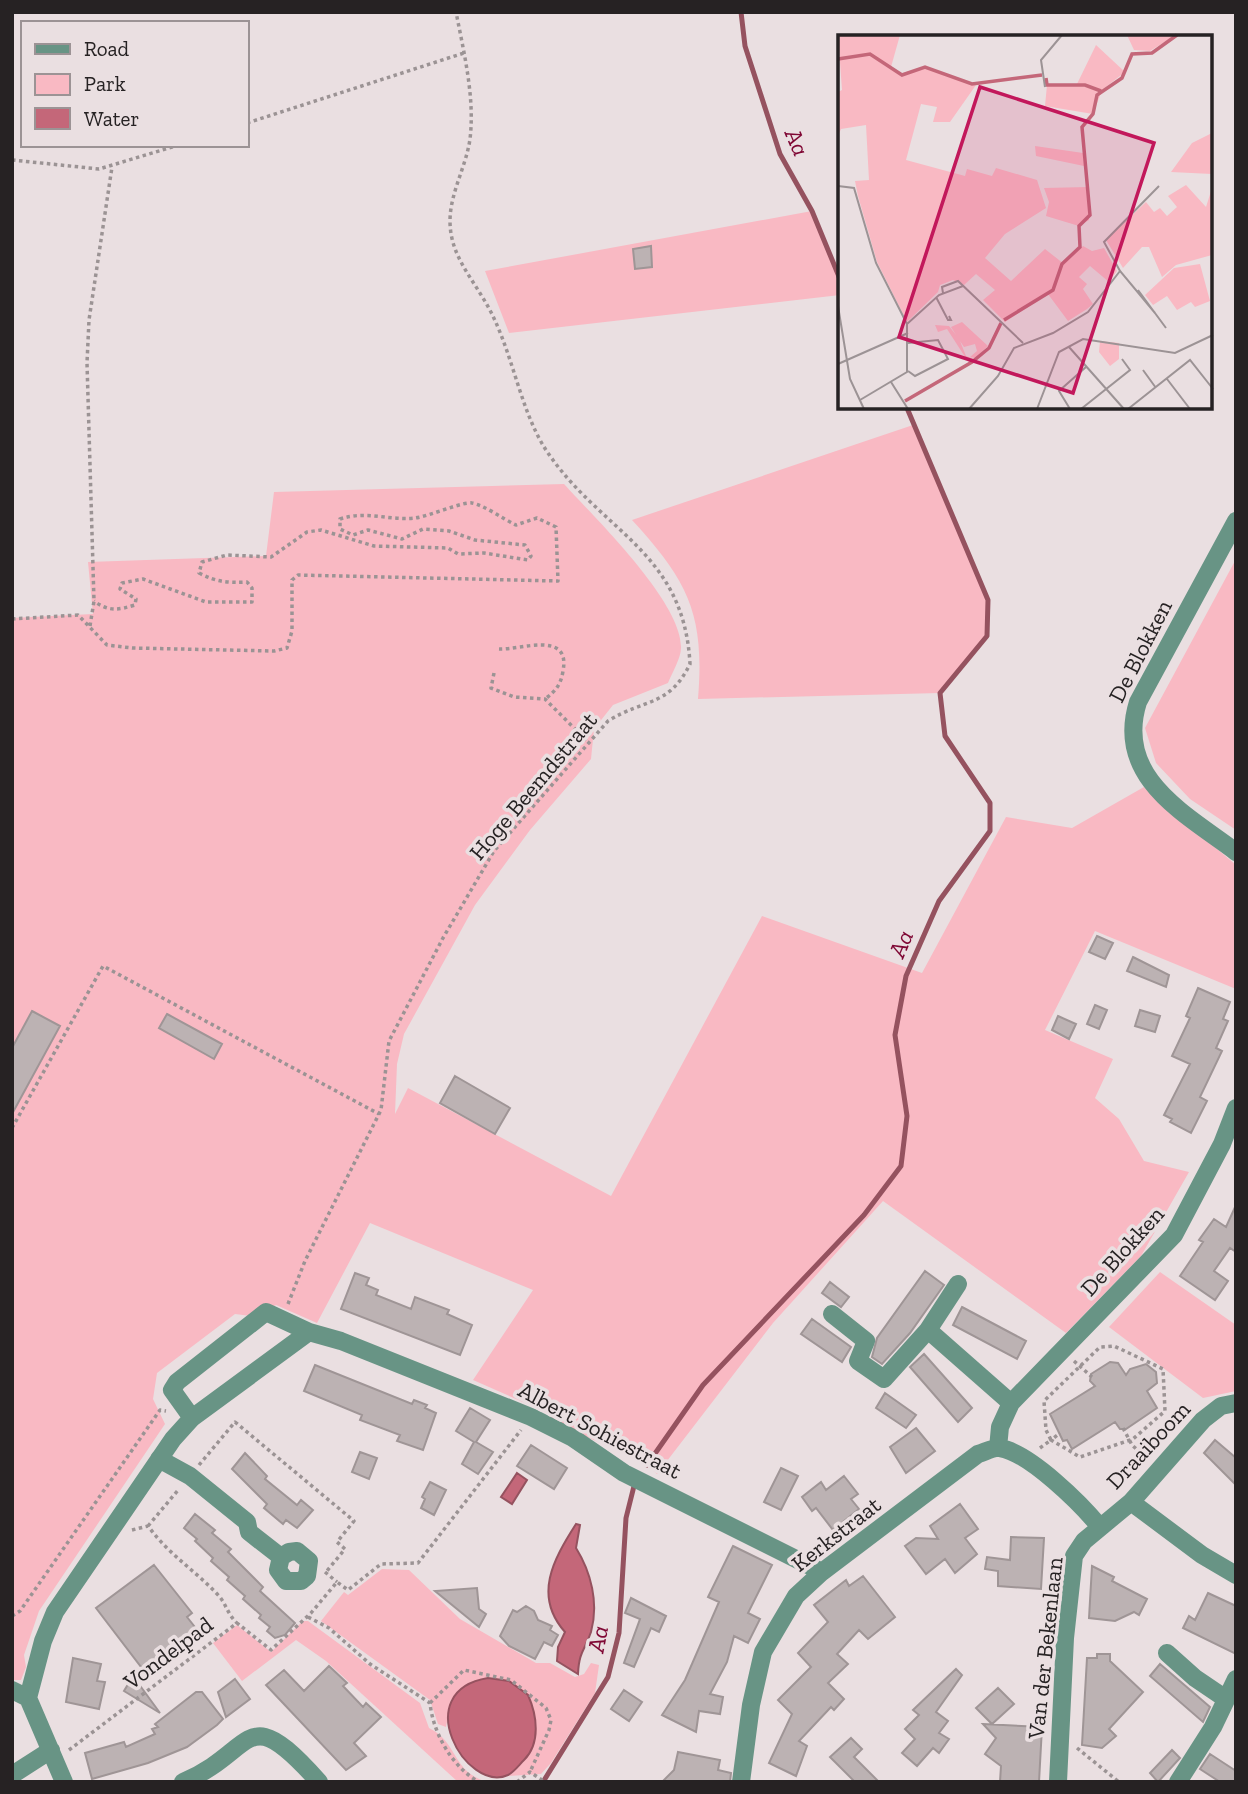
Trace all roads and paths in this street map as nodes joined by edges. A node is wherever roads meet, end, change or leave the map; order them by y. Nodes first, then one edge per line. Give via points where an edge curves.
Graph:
1 (456, 12) edge
2 (464, 53) junction
3 (248, 123) edge
4 (174, 147) edge
5 (12, 160) edge
6 (112, 167) junction
7 (1236, 521) edge
8 (94, 601) junction
9 (12, 619) edge
10 (90, 626) junction
11 (499, 649) dead end
12 (494, 673) dead end
13 (545, 699) junction
14 (588, 742) junction
15 (1236, 852) edge
16 (1236, 1108) edge
17 (379, 1114) junction
18 (12, 1128) edge
19 (958, 1284) dead end
20 (832, 1314) dead end
21 (287, 1323) junction
22 (928, 1330) junction
23 (309, 1332) junction
24 (1064, 1348) junction
25 (1167, 1363) dead end
26 (1079, 1368) junction
27 (1163, 1368) junction
28 (1092, 1377) dead end
29 (1011, 1403) junction
30 (1236, 1403) edge
31 (531, 1417) junction
32 (192, 1418) junction
33 (1123, 1427) dead end
34 (1060, 1433) dead end
35 (1051, 1440) junction
36 (1129, 1441) junction
37 (998, 1448) junction
38 (159, 1459) junction
39 (1025, 1461) junction
40 (1159, 1470) junction
41 (190, 1476) junction
42 (1131, 1502) junction
43 (148, 1526) junction
44 (1100, 1527) junction
45 (123, 1532) dead end
46 (281, 1557) dead end
47 (326, 1572) dead end
48 (822, 1572) junction
49 (1236, 1574) edge
50 (12, 1616) edge
51 (307, 1617) junction
52 (237, 1623) junction
53 (1167, 1653) dead end
54 (1236, 1679) edge
55 (20, 1694) edge
56 (1226, 1699) junction
57 (430, 1703) junction
58 (1060, 1745) junction
59 (53, 1754) junction
60 (530, 1772) junction
61 (12, 1775) edge
62 (64, 1782) edge
63 (183, 1782) edge
64 (319, 1782) edge
65 (479, 1782) edge
66 (517, 1782) edge
67 (545, 1782) edge
68 (741, 1782) edge
69 (1058, 1782) edge
70 (1119, 1782) edge
71 (1178, 1782) edge

1 - 2 path, Hoge Beemdstraat
2 - 3 path
2 - 14 path, Hoge Beemdstraat via 470,141 450,221 461,267 484,300 547,451 666,580 683,612 689,638 690,664 670,695 629,708
4 - 6 path
5 - 6 path
6 - 8 path via 92,295 87,363
7 - 15 street, De Blokken via 1138,702 1131,724 1143,771 1163,796
8 - 10 path
8 - 10 path via 117,611 135,606 136,598 120,589 122,583 143,579 206,602 252,602 247,582 226,584 210,579 199,573 202,562 227,555 271,557 307,532 321,530 374,546 447,548 458,554 527,560 531,556 525,545 475,540 449,531 423,529 402,539 368,530 354,535 340,529 340,519 357,513 412,519 444,513 464,502 476,503 516,524 537,518 556,527 558,580 298,575 292,580 292,631 287,648 274,651 107,645
9 - 10 path via 78,615
11 - 13 path via 549,644 557,649 565,664 559,686
12 - 13 path via 491,688 500,694
13 - 14 path
14 - 17 path, Hoge Beemdstraat via 495,851 443,938 389,1041
16 - 24 street, De Blokken via 1174,1235
17 - 18 path via 103,966
17 - 21 path, Hoge Beemdstraat via 305,1261 286,1306
19 - 22 street
20 - 22 street via 866,1341 858,1361 884,1379
21 - 23 street, Albert Sohiestraat
21 - 32 street, Albert Sohiestraat via 266,1312 177,1382 172,1390 176,1400
22 - 29 street
23 - 31 street, Albert Sohiestraat
23 - 32 street
24 - 26 path
24 - 29 street, De Blokken
25 - 27 path
26 - 27 path via 1100,1347 1109,1345
26 - 28 path
26 - 35 path via 1044,1401
27 - 36 path via 1165,1411
29 - 37 street via 1000,1427
30 - 40 street, Draaiboom via 1221,1406 1203,1420
31 - 48 street, Albert Sohiestraat via 573,1438 624,1473
31 - 51 path, Vondelpad via 418,1563 381,1564 348,1590 337,1581
32 - 38 street
32 - 50 path via 160,1410 20,1611
33 - 36 path
34 - 35 path
35 - 36 path via 1080,1457
35 - 39 path
36 - 40 path
37 - 39 street
37 - 48 street, Kerkstraat via 978,1454
38 - 41 street
38 - 55 street via 55,1612
39 - 44 street via 1077,1500
40 - 42 street, Draaiboom
41 - 43 path
41 - 46 street via 247,1522 249,1532
41 - 47 path via 235,1422 354,1521 338,1542 345,1549
42 - 44 street, Draaiboom
42 - 49 street via 1202,1555
43 - 45 path
43 - 52 path via 166,1550 221,1597
44 - 58 street, Van der Bekenlaan via 1074,1556
48 - 68 street, Kerkstraat via 796,1596 762,1652
51 - 52 path, Vondelpad via 271,1650
51 - 57 path
52 - 59 path, Vondelpad
53 - 56 street
54 - 56 street
55 - 59 street
56 - 71 street
57 - 60 path via 464,1670 512,1680 525,1688 546,1708 551,1720
57 - 65 path via 433,1725 447,1750
58 - 69 street, Van der Bekenlaan
58 - 70 path via 1077,1748
59 - 61 street
59 - 62 street
60 - 66 path
60 - 67 path
63 - 64 street via 242,1742 261,1735 278,1740

